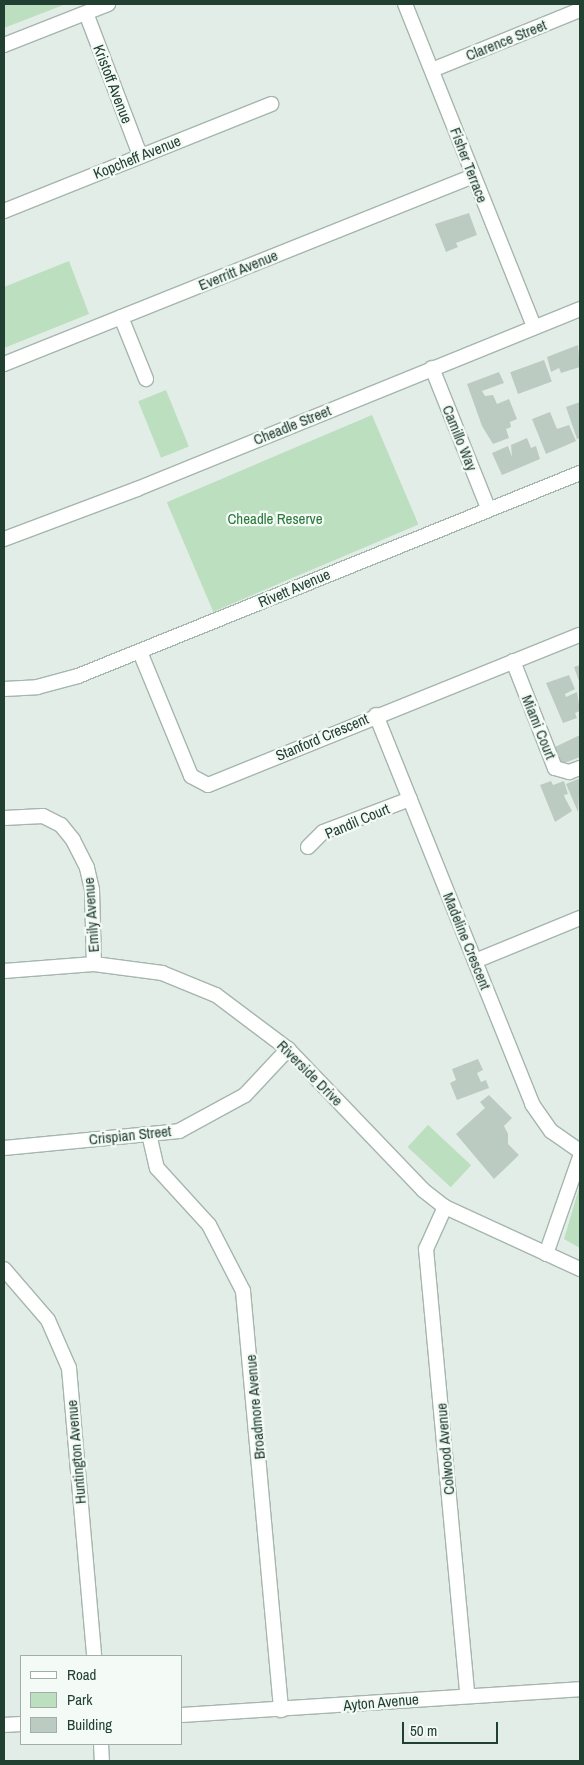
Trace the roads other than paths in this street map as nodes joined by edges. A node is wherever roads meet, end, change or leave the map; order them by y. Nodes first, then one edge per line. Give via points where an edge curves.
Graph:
1 (108, 4) edge
2 (405, 4) edge
3 (580, 10) edge
4 (86, 13) junction
5 (4, 45) edge
6 (432, 70) junction
7 (272, 104) dead end
8 (140, 156) junction
9 (473, 176) junction
10 (4, 211) edge
11 (580, 309) edge
12 (121, 317) junction
13 (534, 326) junction
14 (4, 364) edge
15 (432, 368) junction
16 (146, 379) dead end
17 (580, 473) edge
18 (488, 508) junction
19 (4, 539) edge
20 (580, 635) edge
21 (140, 652) junction
22 (513, 661) junction
23 (4, 688) edge
24 (376, 715) junction
25 (580, 768) edge
26 (410, 799) junction
27 (4, 818) edge
28 (308, 847) dead end
29 (580, 918) edge
30 (474, 961) junction
31 (94, 964) junction
32 (4, 971) edge
33 (288, 1049) junction
34 (149, 1134) junction
35 (4, 1148) edge
36 (580, 1151) edge
37 (580, 1157) edge
38 (444, 1207) junction
39 (546, 1254) junction
40 (4, 1268) edge
41 (580, 1269) edge
42 (94, 1655) edge
43 (580, 1689) edge
44 (467, 1695) junction
45 (281, 1710) junction
46 (182, 1715) edge
47 (20, 1724) edge
48 (4, 1725) edge
49 (101, 1745) edge
50 (102, 1761) edge

1 - 4 street
2 - 6 street, Fisher Terrace
3 - 6 street, Clarence Street
4 - 5 street
4 - 8 street, Kristoff Avenue
6 - 9 street, Fisher Terrace
7 - 8 street, Kopcheff Avenue
8 - 10 street, Kopcheff Avenue
9 - 12 street, Everritt Avenue
9 - 13 street, Fisher Terrace
11 - 13 street, Cheadle Street
12 - 14 street, Everritt Avenue
12 - 16 street
13 - 15 street, Cheadle Street
15 - 18 street, Camillo Way
15 - 19 street, Cheadle Street via 137,489
17 - 18 street, Rivett Avenue
18 - 21 street, Rivett Avenue
20 - 22 street, Stanford Crescent
21 - 23 street, Rivett Avenue via 60,682
21 - 24 street, Stanford Crescent via 192,776 208,784
22 - 24 street, Stanford Crescent
22 - 25 street, Miami Court via 556,768 570,772
24 - 26 street, Madeline Crescent
26 - 28 street, Pandil Court via 323,832
26 - 30 street, Madeline Crescent
27 - 31 street, Emily Avenue via 43,816 61,825 73,840 87,868 92,890
29 - 30 street
30 - 36 street, Madeline Crescent via 532,1104 551,1131
31 - 32 street, Riverside Drive
31 - 33 street, Riverside Drive via 162,973 216,996
33 - 34 street, Crispian Street via 245,1095 179,1131
33 - 38 street, Riverside Drive via 423,1190
34 - 35 street, Crispian Street
34 - 45 street, Broadmore Avenue via 157,1168 209,1225 243,1291
37 - 39 street
38 - 39 street, Riverside Drive
38 - 44 street, Colwood Avenue via 426,1249
39 - 41 street, Riverside Drive
40 - 42 street, Huntington Avenue via 48,1320 69,1368
43 - 44 street, Ayton Avenue
44 - 45 street, Ayton Avenue
45 - 46 street, Ayton Avenue
47 - 48 street
49 - 50 street

